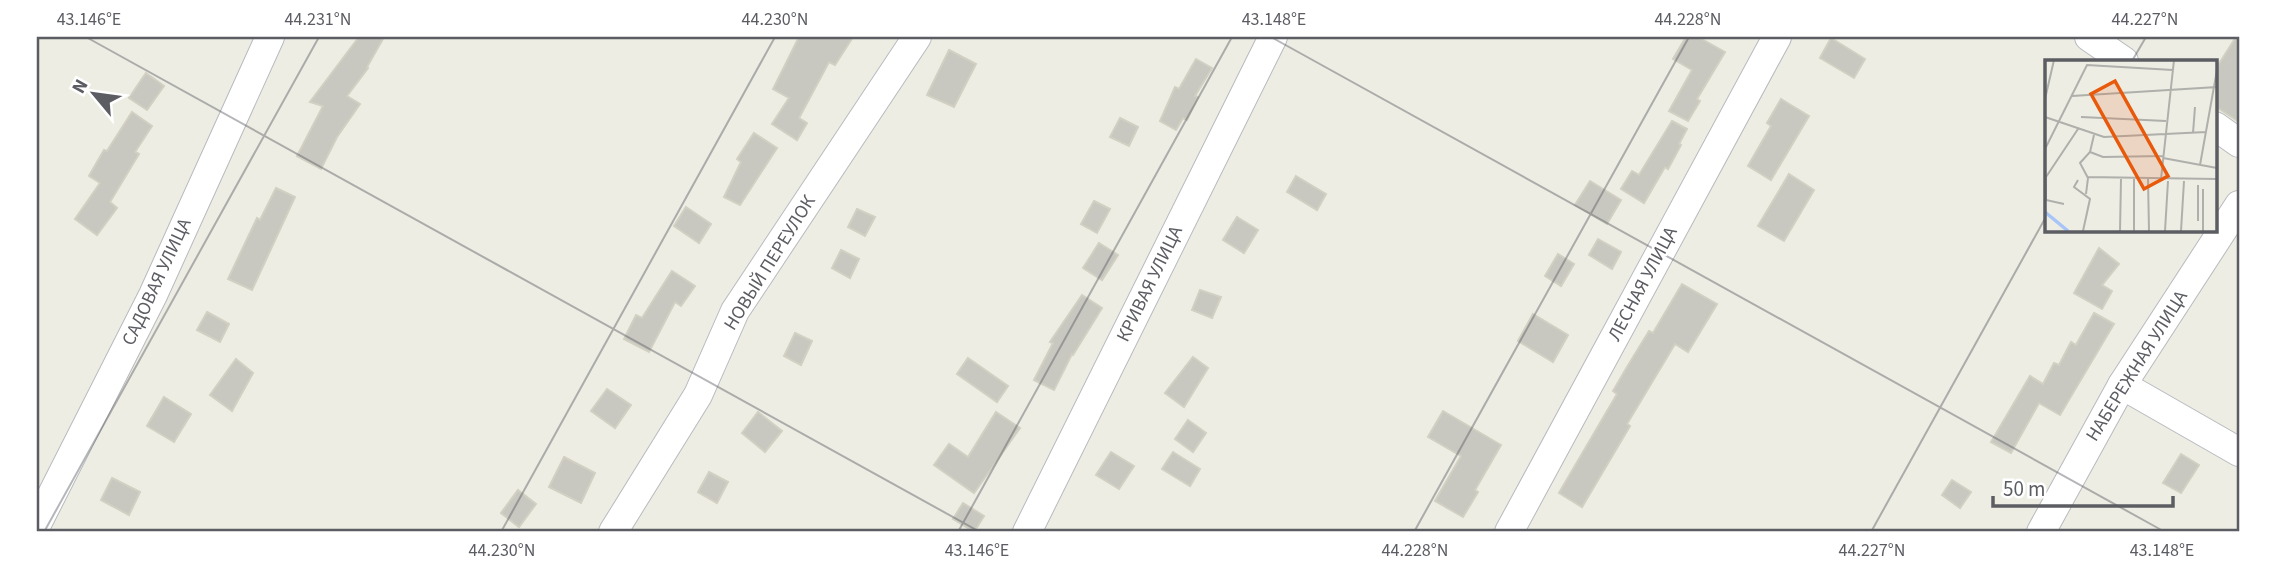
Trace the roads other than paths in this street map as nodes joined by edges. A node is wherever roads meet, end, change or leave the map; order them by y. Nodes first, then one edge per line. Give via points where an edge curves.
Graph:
1 (270, 37) edge
2 (917, 37) edge
3 (1273, 37) edge
4 (1777, 37) edge
5 (2090, 37) edge
6 (2123, 60) edge
7 (2216, 127) edge
8 (2239, 143) edge
9 (2239, 205) edge
10 (2122, 385) junction
11 (2239, 452) edge
12 (37, 524) edge
13 (613, 532) edge
14 (1027, 532) edge
15 (1509, 532) edge
16 (2041, 532) edge

1 - 12 street, САДОВАЯ УЛИЦА via 153,295
2 - 13 street, НОВЫЙ ПЕРЕУЛОК via 735,311 698,395
3 - 14 street, КРИВАЯ УЛИЦА
4 - 15 street, ЛЕСНАЯ УЛИЦА
5 - 6 street
7 - 8 street
9 - 10 street, НАБЕРЕЖНАЯ УЛИЦА
10 - 11 street
10 - 16 street, НАБЕРЕЖНАЯ УЛИЦА

